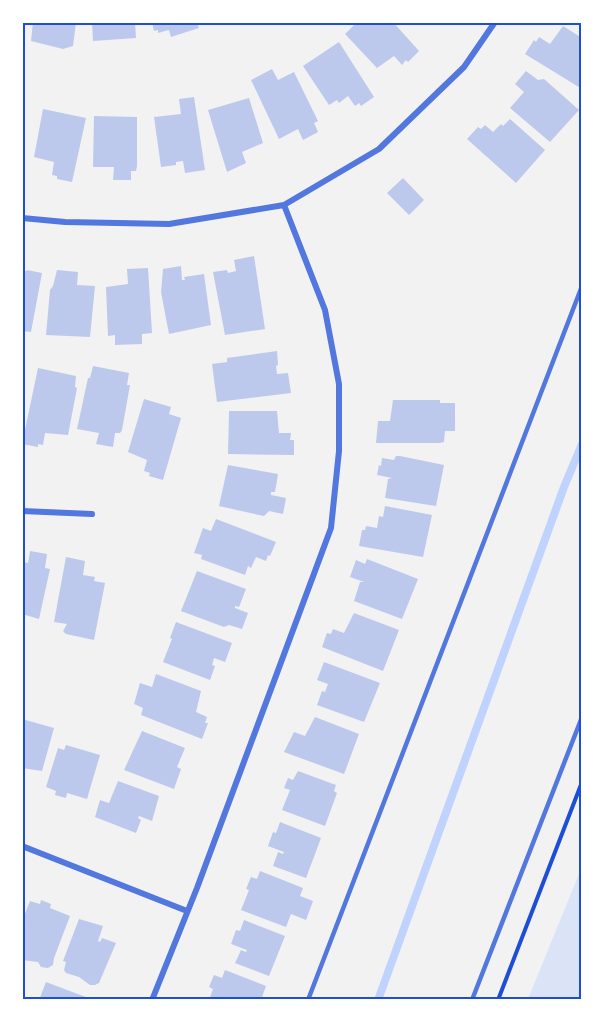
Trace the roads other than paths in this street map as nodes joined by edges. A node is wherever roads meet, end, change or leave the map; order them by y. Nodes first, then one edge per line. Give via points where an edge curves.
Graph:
1 (495, 22) edge
2 (284, 205) junction
3 (22, 218) edge
4 (582, 286) edge
5 (22, 511) edge
6 (92, 514) dead end
7 (582, 717) edge
8 (22, 846) edge
9 (187, 911) junction
10 (152, 999) edge
11 (308, 999) edge
12 (472, 999) edge

1 - 2 street via 464,67 379,149
2 - 3 street via 169,224
2 - 9 street via 325,310 339,384 339,451 331,528
4 - 11 lane
5 - 6 street
7 - 12 lane
8 - 9 street
9 - 10 street

